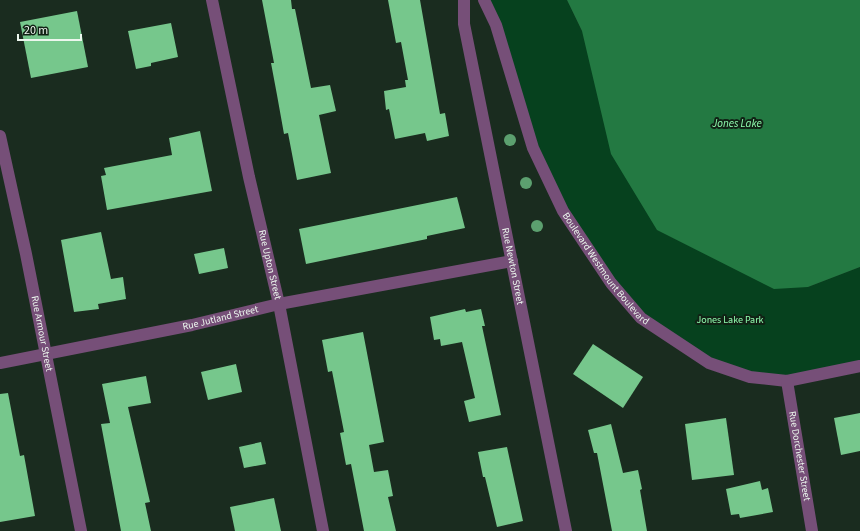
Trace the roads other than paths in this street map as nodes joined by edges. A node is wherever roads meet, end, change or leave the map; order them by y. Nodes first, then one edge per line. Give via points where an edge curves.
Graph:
1 (212, 0) edge
2 (464, 0) edge
3 (484, 0) edge
4 (0, 136) edge
5 (512, 261) junction
6 (279, 304) junction
7 (46, 353) junction
8 (0, 363) edge
9 (860, 366) edge
10 (787, 381) junction
11 (81, 531) edge
12 (323, 531) edge
13 (566, 531) edge
14 (812, 531) edge

1 - 6 street, Rue Upton Street
2 - 5 street, Rue Newton Street via 464,24
3 - 10 street, Boulevard Westmount Boulevard via 496,25 533,148 563,211 611,283 641,318 709,363 750,377
4 - 7 street, Rue Armour Street
5 - 6 street, Rue Jutland Street
5 - 13 street, Rue Newton Street
6 - 7 street, Rue Jutland Street via 192,325
6 - 12 street, Rue Upton Street
7 - 8 street, Rue Jutland Street
7 - 11 street, Rue Armour Street
9 - 10 street, Boulevard Westmount Boulevard
10 - 14 street, Rue Dorchester Street

